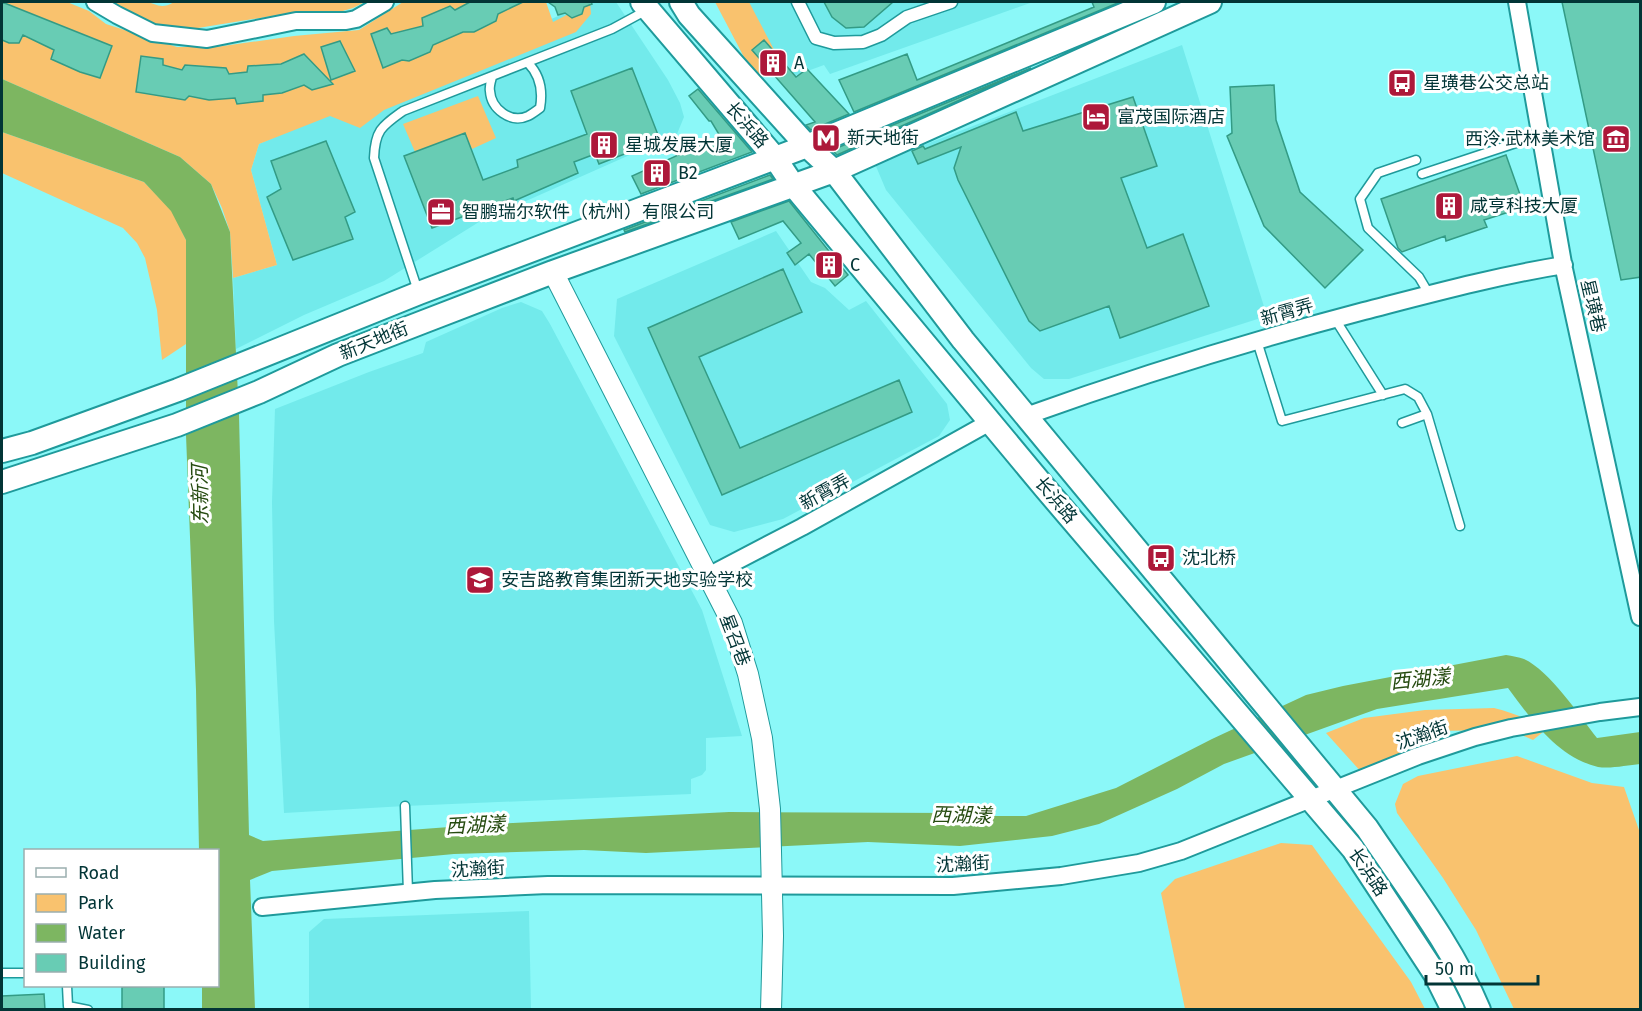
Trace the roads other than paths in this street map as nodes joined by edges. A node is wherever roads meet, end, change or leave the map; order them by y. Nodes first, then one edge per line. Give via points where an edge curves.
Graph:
1 (95, 2) edge
2 (385, 2) edge
3 (681, 2) edge
4 (798, 2) edge
5 (951, 2) edge
6 (1154, 2) edge
7 (1210, 2) edge
8 (1517, 2) edge
9 (645, 6) edge
10 (528, 63) junction
11 (492, 77) junction
12 (1540, 135) junction
13 (807, 146) junction
14 (775, 158) junction
15 (1416, 160) dead end
16 (834, 171) junction
17 (1422, 174) dead end
18 (794, 185) junction
19 (1564, 265) junction
20 (553, 272) junction
21 (419, 293) junction
22 (1429, 294) junction
23 (1335, 319) junction
24 (1257, 341) junction
25 (1383, 395) junction
26 (1427, 414) junction
27 (1026, 416) junction
28 (990, 422) junction
29 (1402, 423) dead end
30 (2, 451) edge
31 (2, 482) edge
32 (1460, 526) dead end
33 (708, 576) junction
34 (1641, 616) edge
35 (1641, 707) edge
36 (1335, 789) junction
37 (1311, 799) junction
38 (405, 806) dead end
39 (771, 885) junction
40 (408, 886) junction
41 (262, 907) dead end
42 (2, 973) edge
43 (24, 973) edge
44 (67, 987) edge
45 (88, 1010) edge
46 (771, 1010) edge
47 (1453, 1010) edge
48 (1479, 1010) edge

1 - 2 street via 153,33 207,39 296,21 356,19
3 - 13 main road, 长浜路
4 - 5 street via 816,38 846,44 881,35 907,17
6 - 13 main road, 新天地街
7 - 16 main road, 新天地街
8 - 12 street, 星璜巷
9 - 10 lane via 612,29
9 - 14 main road, 长浜路
10 - 11 lane
10 - 11 lane via 537,72 542,96 540,108 526,117 513,119 494,105 489,91
11 - 21 lane via 403,111 382,126 375,140 377,171
12 - 17 lane
12 - 19 street, 星璜巷
13 - 14 main road, 新天地街
13 - 16 main road, 长浜路
14 - 18 main road, 长浜路
14 - 21 main road, 新天地街
15 - 22 lane via 1378,173 1360,199 1368,228 1419,277
16 - 18 main road, 新天地街
16 - 27 main road, 长浜路
18 - 20 main road, 新天地街
18 - 28 main road, 长浜路
19 - 22 street, 新霄弄
19 - 34 street, 星璜巷
20 - 31 main road, 新天地街 via 338,355 177,425
20 - 33 street, 星召巷
21 - 30 main road, 新天地街 via 178,390 32,444
22 - 23 street, 新霄弄
23 - 24 street, 新霄弄
23 - 25 lane
24 - 25 lane via 1282,421
24 - 27 street, 新霄弄
25 - 26 lane via 1406,389 1418,397
26 - 29 lane
26 - 32 lane
27 - 36 main road, 长浜路
28 - 33 street, 新霄弄
28 - 37 main road, 长浜路
33 - 39 street, 星召巷 via 732,623 762,738 770,809
35 - 36 street, 沈瀚街 via 1475,737
36 - 37 street, 沈瀚街
36 - 48 main road, 长浜路 via 1367,828 1425,915 1470,988
37 - 39 street, 沈瀚街 via 1139,863 1061,876 953,886
37 - 47 main road, 长浜路 via 1353,849 1435,974
38 - 40 lane
39 - 40 street, 沈瀚街
39 - 46 street, 星召巷
40 - 41 street, 沈瀚街
42 - 43 lane
44 - 45 lane via 68,1006

